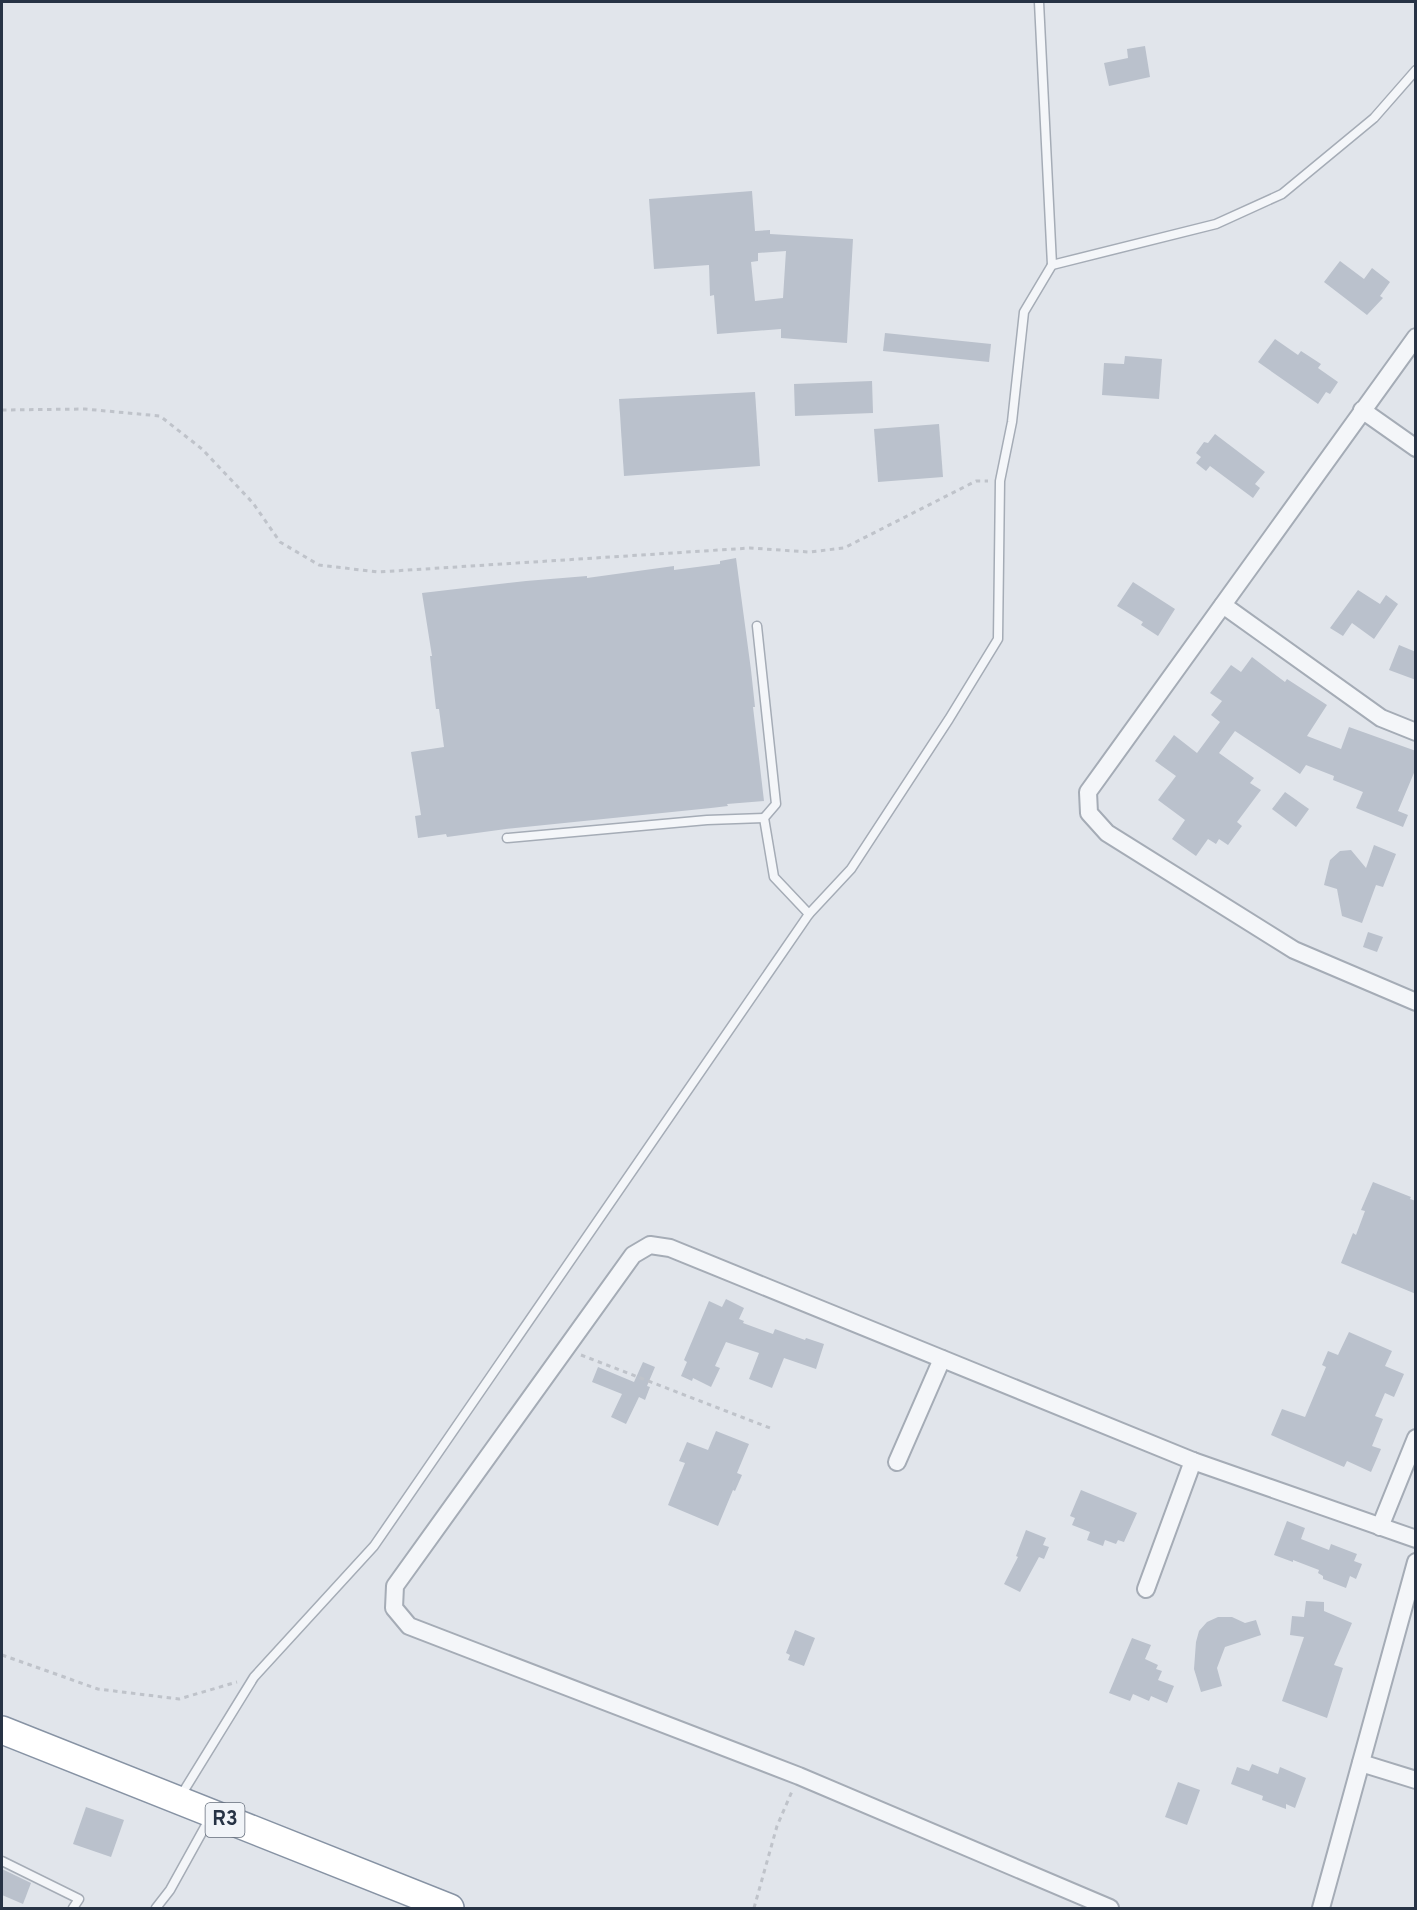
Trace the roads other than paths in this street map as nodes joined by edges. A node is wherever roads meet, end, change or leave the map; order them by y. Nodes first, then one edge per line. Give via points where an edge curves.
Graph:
1 (1039, 2) edge
2 (1416, 70) edge
3 (1052, 266) junction
4 (1416, 337) edge
5 (1362, 410) junction
6 (1416, 448) edge
7 (1222, 605) junction
8 (757, 626) dead end
9 (1416, 732) edge
10 (764, 818) junction
11 (507, 838) dead end
12 (809, 914) junction
13 (1416, 1002) edge
14 (942, 1359) junction
15 (1416, 1438) edge
16 (1193, 1461) junction
17 (897, 1462) dead end
18 (1380, 1527) junction
19 (1416, 1539) edge
20 (1416, 1562) edge
21 (1146, 1589) dead end
22 (2, 1731) edge
23 (1361, 1763) junction
24 (1416, 1779) edge
25 (178, 1800) junction
26 (212, 1815) junction
27 (2, 1861) edge
28 (73, 1908) edge
29 (156, 1908) edge
30 (450, 1908) edge
31 (1110, 1908) edge
32 (1321, 1908) edge

1 - 3 lane
2 - 3 lane via 1374,118 1282,194 1216,224
3 - 12 lane via 1024,312 1012,422 1000,481 998,639 851,869
4 - 5 street
5 - 6 street
5 - 7 street
7 - 9 street via 1381,718
7 - 13 street via 1088,792 1089,813 1107,833 1294,950
8 - 10 lane via 776,804
10 - 11 lane
10 - 12 lane via 774,877
12 - 25 lane via 374,1546 254,1677
14 - 16 street
14 - 17 street
14 - 31 street via 670,1248 650,1245 633,1256 395,1586 394,1608 408,1626 799,1776
15 - 18 street
16 - 18 street
16 - 21 street
18 - 19 street
20 - 23 street
22 - 25 highway, R3
23 - 24 street
23 - 32 street
25 - 26 highway, R3
26 - 29 lane
26 - 30 highway, R3
27 - 28 lane via 79,1899

